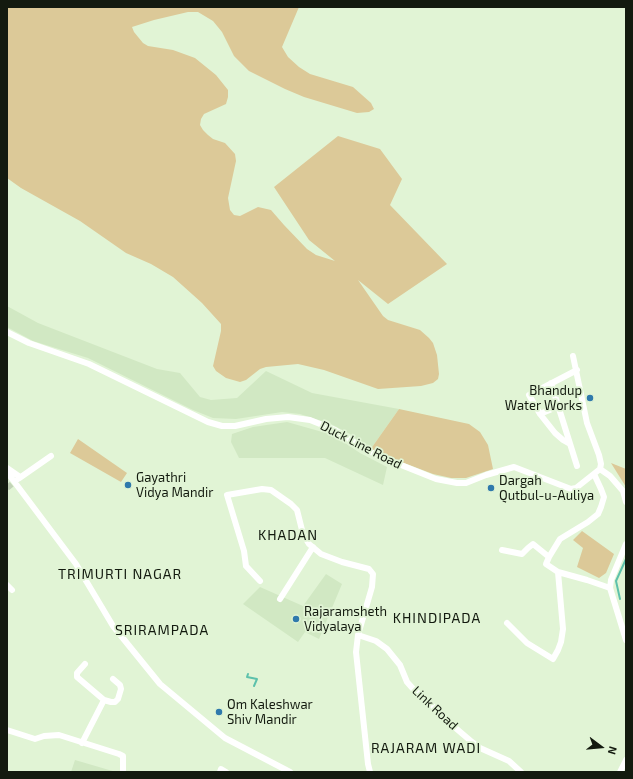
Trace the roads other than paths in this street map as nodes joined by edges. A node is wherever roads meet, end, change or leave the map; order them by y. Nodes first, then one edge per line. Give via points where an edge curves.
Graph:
1 (7, 332) edge
2 (573, 356) dead end
3 (577, 370) junction
4 (551, 382) junction
5 (558, 406) junction
6 (540, 414) junction
7 (570, 444) junction
8 (51, 456) dead end
9 (577, 466) dead end
10 (7, 468) edge
11 (600, 468) junction
12 (7, 472) edge
13 (594, 474) junction
14 (626, 502) edge
15 (626, 544) edge
16 (313, 547) junction
17 (502, 550) dead end
18 (549, 557) junction
19 (558, 572) junction
20 (260, 581) dead end
21 (610, 588) junction
22 (280, 600) dead end
23 (507, 623) dead end
24 (358, 635) junction
25 (626, 640) edge
26 (84, 664) dead end
27 (113, 679) dead end
28 (104, 700) junction
29 (7, 730) edge
30 (82, 743) junction
31 (626, 760) edge
32 (123, 772) edge
33 (220, 772) edge
34 (226, 772) edge
35 (290, 772) edge
36 (370, 772) edge
37 (522, 772) edge
38 (620, 772) edge

1 - 13 street, Duck Line Road via 29,343 89,364 208,422 235,426 288,417 310,420 335,430 381,457 436,479 466,483 514,467 571,489
2 - 3 street
3 - 4 street
3 - 11 street via 587,423 599,455
4 - 5 street
4 - 6 street via 529,395
5 - 6 street
5 - 7 street
6 - 7 street via 555,433
7 - 9 street
8 - 10 street via 19,478
11 - 13 street, Duck Line Road
11 - 14 street via 623,491
12 - 35 street via 76,564 113,626 160,684 225,738
13 - 18 street via 604,496 598,514 560,539
15 - 21 street
16 - 20 street via 303,534 297,510 271,490 262,489 227,495 246,566
16 - 22 street
16 - 24 street via 321,554 369,569 373,574 372,587
17 - 18 street via 522,554 533,544
18 - 19 street via 546,564
19 - 21 street
19 - 23 street via 563,629 553,659 527,643
21 - 25 street
24 - 36 street via 357,670
24 - 37 street, Link Road via 387,649 415,691 445,719 480,748 509,761
26 - 28 street via 77,677
27 - 28 street via 121,688 118,698 115,702
28 - 30 street
29 - 30 street via 35,739 59,735
30 - 32 street via 123,756
31 - 38 street
33 - 34 street via 221,769

